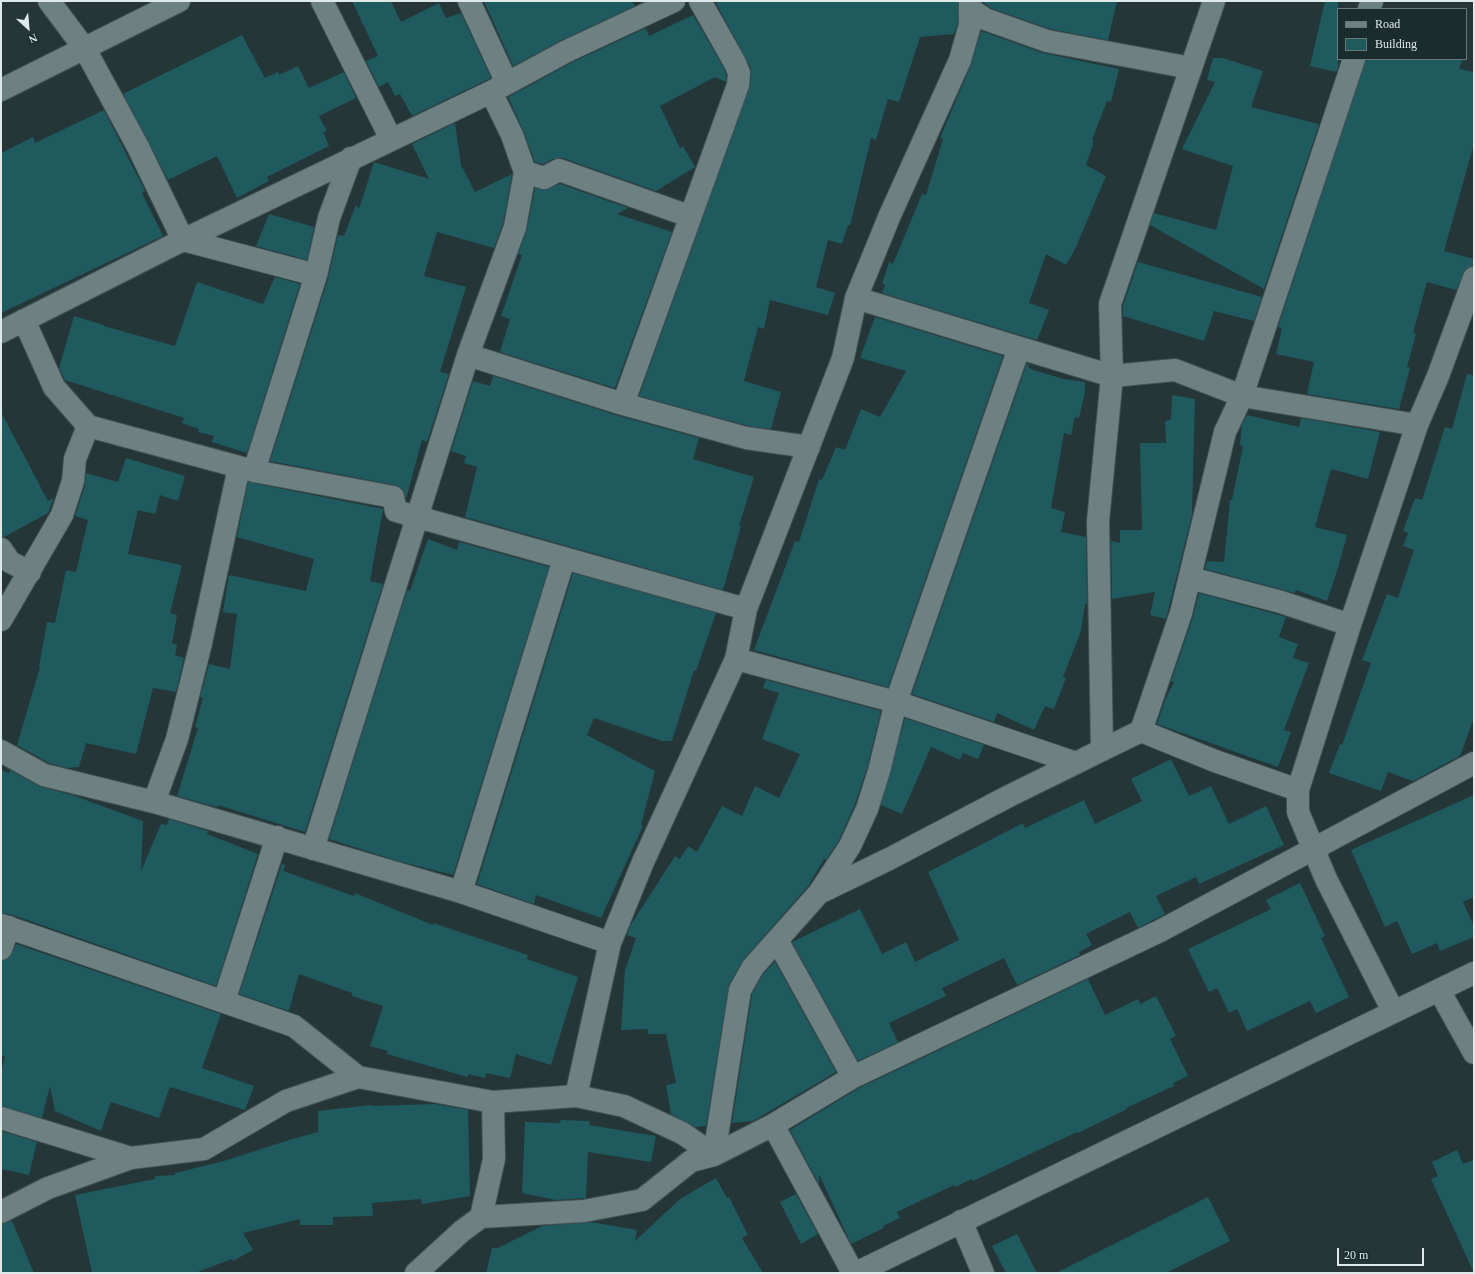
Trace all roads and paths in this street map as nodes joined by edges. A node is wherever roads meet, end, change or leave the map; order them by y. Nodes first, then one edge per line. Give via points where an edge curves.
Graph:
1 (49, 1) edge
2 (180, 1) edge
3 (322, 1) edge
4 (469, 1) edge
5 (674, 1) edge
6 (700, 1) edge
7 (1214, 1) edge
8 (970, 5) edge
9 (85, 49) junction
10 (1354, 60) edge
11 (1191, 68) junction
12 (499, 87) junction
13 (1, 90) edge
14 (391, 139) junction
15 (351, 158) junction
16 (525, 172) junction
17 (689, 216) junction
18 (183, 240) junction
19 (316, 275) junction
20 (1474, 278) edge
21 (856, 298) junction
22 (24, 320) junction
23 (1, 332) edge
24 (1019, 348) junction
25 (468, 355) junction
26 (1112, 376) junction
27 (1242, 396) junction
28 (623, 404) junction
29 (1417, 425) junction
30 (88, 426) junction
31 (808, 448) junction
32 (246, 469) junction
33 (417, 516) junction
34 (1, 549) edge
35 (564, 559) junction
36 (30, 572) junction
37 (1190, 578) junction
38 (746, 609) junction
39 (1, 620) edge
40 (1350, 625) junction
41 (736, 659) junction
42 (896, 702) junction
43 (1141, 731) junction
44 (1102, 750) junction
45 (1, 751) edge
46 (1076, 763) junction
47 (1474, 763) edge
48 (1298, 790) junction
49 (154, 802) junction
50 (277, 837) junction
51 (1314, 847) junction
52 (313, 849) junction
53 (461, 892) junction
54 (819, 893) junction
55 (5, 926) edge
56 (776, 940) junction
57 (610, 943) junction
58 (1, 949) edge
59 (1474, 972) edge
60 (1440, 990) junction
61 (224, 1002) junction
62 (1393, 1011) junction
63 (1474, 1053) edge
64 (853, 1077) junction
65 (358, 1078) junction
66 (576, 1096) junction
67 (493, 1102) junction
68 (1, 1118) edge
69 (773, 1124) junction
70 (714, 1155) junction
71 (131, 1158) junction
72 (1, 1212) edge
73 (481, 1217) junction
74 (961, 1221) junction
75 (416, 1273) edge
76 (854, 1273) edge
77 (983, 1273) edge

1 - 9 street
2 - 9 street
3 - 14 street
4 - 12 street
5 - 12 street via 567,51
6 - 17 street via 739,73 738,86
7 - 11 street
8 - 11 street via 985,19 1047,41
8 - 21 street via 970,24 960,60 890,215
9 - 13 street
9 - 18 street via 138,147
10 - 27 street
11 - 26 street via 1110,304
12 - 14 street
12 - 16 street
14 - 15 street
15 - 18 street
15 - 19 street via 329,218
16 - 17 street via 544,178 560,170
16 - 25 street via 515,227
17 - 28 street
18 - 19 street
18 - 22 street
19 - 32 street
20 - 29 street
21 - 24 street
21 - 31 street via 843,358
22 - 23 street
22 - 30 street via 54,387
24 - 26 street
24 - 42 street
25 - 28 street
25 - 33 street
26 - 27 street via 1175,370
26 - 44 street via 1098,521
27 - 29 street
27 - 37 street via 1225,432
28 - 31 street via 746,438
29 - 40 street
30 - 32 street
30 - 36 street via 75,458 73,481 62,514
31 - 38 street
32 - 33 street via 394,497 396,511
32 - 49 street via 176,739
33 - 35 street
33 - 52 street
34 - 36 street via 10,562
35 - 38 street
35 - 53 street
36 - 39 street
37 - 40 street via 1281,602
37 - 43 street via 1181,613
38 - 41 street
40 - 48 street
41 - 42 street
41 - 57 street via 643,862
42 - 46 street
42 - 54 street via 867,809 850,846
43 - 44 street
43 - 48 street via 1215,761
44 - 46 street
45 - 49 street via 44,775
46 - 54 street
47 - 51 street
48 - 51 street via 1298,812
49 - 50 street
50 - 52 street
50 - 61 street
51 - 62 street via 1326,879
51 - 64 street via 1160,931
52 - 53 street
53 - 57 street
54 - 56 street
55 - 58 street
55 - 61 street
56 - 64 street
56 - 70 street via 753,967 740,990
57 - 66 street
59 - 60 street
60 - 62 street
60 - 63 street
61 - 65 street via 294,1026
62 - 74 street
64 - 69 street
65 - 67 street
65 - 71 street via 286,1101 204,1150
66 - 67 street
66 - 70 street via 624,1106 682,1133
67 - 73 street via 494,1159
68 - 71 street
69 - 70 street
69 - 76 street
70 - 73 street via 692,1161 642,1200 584,1211
71 - 72 street via 48,1188
73 - 75 street
74 - 76 street
74 - 77 street

